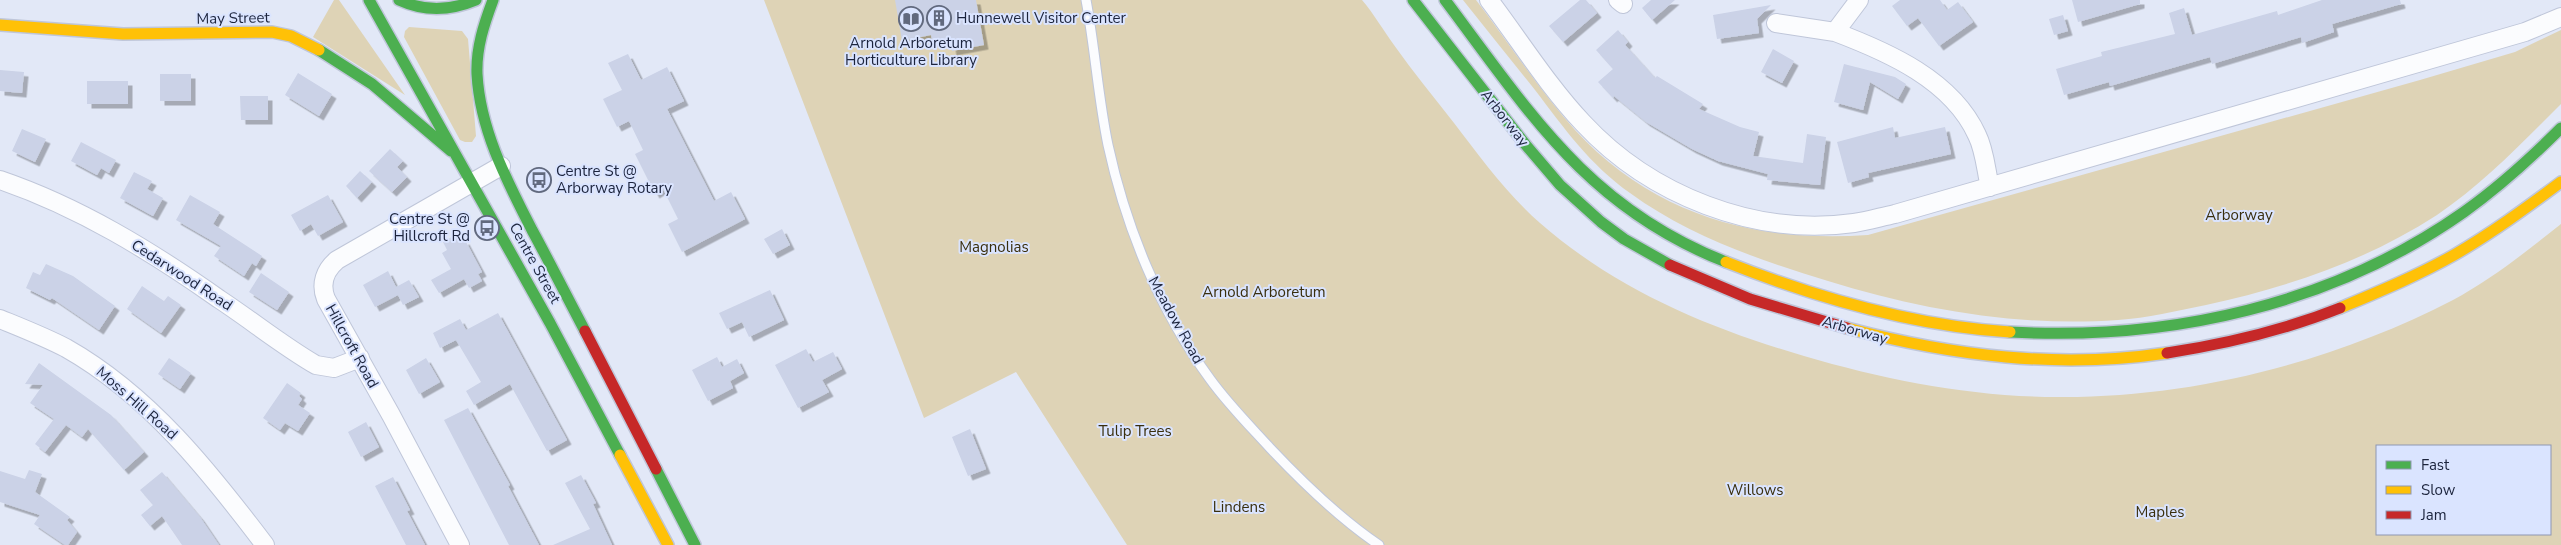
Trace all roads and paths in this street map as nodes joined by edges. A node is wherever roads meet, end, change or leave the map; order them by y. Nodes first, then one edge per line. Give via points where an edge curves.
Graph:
1 (369, 0) edge
2 (400, 0) edge
3 (476, 0) edge
4 (493, 0) edge
5 (1086, 0) edge
6 (1413, 0) edge
7 (1446, 0) edge
8 (1489, 0) edge
9 (1859, 0) edge
10 (2561, 17) edge
11 (1776, 23) dead end
12 (0, 25) edge
13 (1835, 32) junction
14 (2561, 128) edge
15 (456, 156) junction
16 (501, 166) junction
17 (0, 180) edge
18 (2561, 182) edge
19 (472, 184) junction
20 (1990, 188) junction
21 (0, 319) edge
22 (360, 358) junction
23 (265, 545) edge
24 (460, 545) edge
25 (668, 545) edge
26 (694, 545) edge
27 (1380, 545) edge

1 - 15 main road, Centre Street
2 - 3 main road via 418,8 438,10
4 - 16 main road, Centre Street via 478,41 476,80 484,121
5 - 27 lane, Meadow Road via 1098,88 1117,178 1127,215 1166,307 1209,378 1227,401 1309,487
6 - 18 main road, Arborway via 1554,179 1592,215 1631,243 1691,276 1752,300 1882,338 1944,351 2025,359 2095,360 2170,352 2268,331 2339,308 2428,267 2500,226
7 - 14 main road, Arborway via 1569,159 1606,193 1661,232 1738,268 1864,307 1912,319 1994,331 2054,336 2137,331 2251,309 2314,291 2377,264 2461,215
8 - 20 street via 1562,99 1599,139 1634,168 1707,205 1769,222 1843,223 1894,214
9 - 13 street
10 - 20 street via 2525,32
11 - 13 street
12 - 15 main road, May Street via 123,34 287,34 342,62 382,91
13 - 20 street via 1873,46 1906,64 1961,108 1978,136
15 - 19 main road, Centre Street
16 - 19 street, Hillcroft Road
16 - 26 main road, Centre Street
17 - 22 street, Cedarwood Road via 81,213 125,238 316,365 334,368
19 - 22 street, Hillcroft Road via 337,260 328,270 323,286 325,296
19 - 25 main road, Centre Street via 578,373
21 - 23 street, Moss Hill Road via 65,348 122,388 168,428 222,489
22 - 24 street, Hillcroft Road

